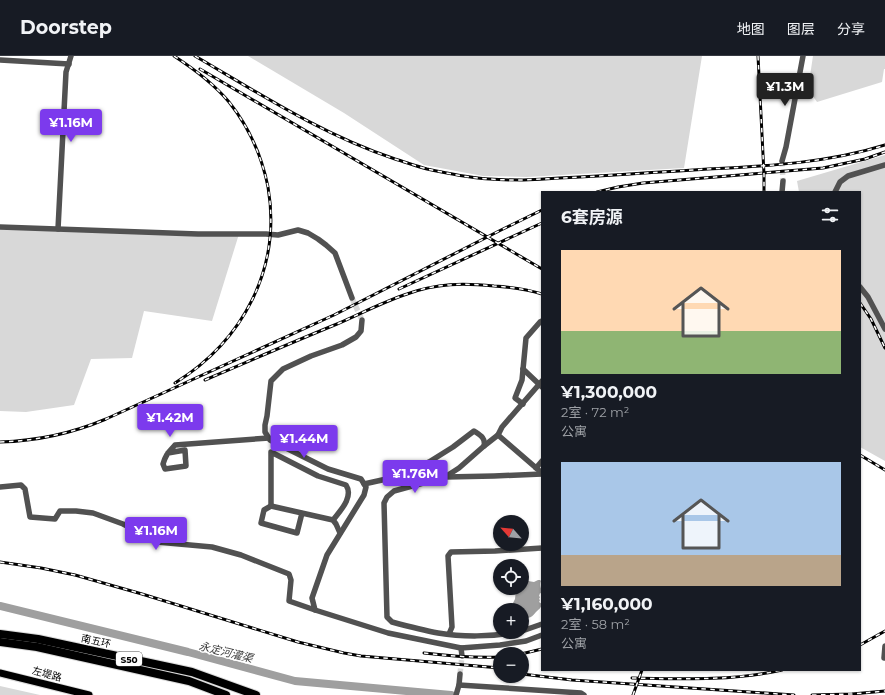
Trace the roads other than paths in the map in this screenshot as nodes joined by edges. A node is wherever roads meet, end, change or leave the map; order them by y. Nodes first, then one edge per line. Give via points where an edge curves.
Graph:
1 (71, 56) edge
2 (802, 56) edge
3 (0, 60) edge
4 (69, 64) junction
5 (782, 161) tunnel mouth
6 (885, 165) edge
7 (783, 181) tunnel mouth
8 (782, 191) edge
9 (836, 191) edge
10 (0, 226) edge
11 (58, 229) junction
12 (861, 288) edge
13 (352, 298) tunnel mouth
14 (362, 320) dead end
15 (541, 322) edge
16 (885, 329) edge
17 (523, 369) junction
18 (541, 384) edge
19 (523, 404) junction
20 (498, 435) junction
21 (269, 438) junction
22 (484, 446) junction
23 (168, 452) junction
24 (541, 462) edge
25 (536, 468) junction
26 (541, 473) edge
27 (541, 474) edge
28 (445, 477) junction
29 (364, 484) junction
30 (0, 486) edge
31 (271, 506) junction
32 (302, 513) junction
33 (333, 520) junction
34 (340, 533) junction
35 (541, 548) edge
36 (314, 610) junction
37 (541, 624) edge
38 (529, 629) edge
39 (437, 633) junction
40 (0, 634) edge
41 (449, 634) junction
42 (493, 635) edge
43 (541, 636) edge
44 (0, 642) edge
45 (435, 642) junction
46 (885, 646) edge
47 (461, 648) junction
48 (462, 656) tunnel mouth
49 (884, 658) edge
50 (0, 673) edge
51 (460, 674) tunnel mouth
52 (459, 685) junction
53 (89, 695) edge
54 (226, 695) edge
55 (256, 695) edge
56 (456, 695) edge
57 (584, 695) edge

1 - 4 street
2 - 5 street
3 - 4 street
4 - 11 street via 66,72
6 - 9 street via 848,176 840,182
7 - 8 street
10 - 11 street
11 - 13 street via 278,235 298,230 318,239 335,253
12 - 16 street
14 - 21 street via 361,331 356,337 282,370 271,381 265,425
15 - 17 street via 526,338
17 - 18 street
17 - 19 street via 515,398
18 - 19 street
19 - 20 street
20 - 22 street
20 - 25 street
21 - 23 street via 175,445
21 - 29 street via 328,469 361,479
22 - 28 street
22 - 29 street via 484,438 474,430 429,462 400,476
23 - 23 street via 163,464 165,469 186,466 185,450
24 - 25 street
25 - 26 street
27 - 28 street
28 - 39 street via 394,492 384,503 387,618 392,622
29 - 34 street via 364,495
30 - 36 street via 24,487 30,517 55,519 60,511 93,513 123,524 157,542 212,547 241,555 289,574 289,601
31 - 32 street
31 - 32 street via 264,510 261,523 297,533
31 - 33 street via 271,452 318,476 349,488 347,501
32 - 33 street
33 - 34 street
34 - 36 street via 327,555 312,598
35 - 41 street via 451,552 448,556 452,627
36 - 45 street via 388,633
37 - 38 street
39 - 41 street
39 - 45 street
40 - 55 highway, 南五环 / S50 via 38,639 192,672
41 - 42 street
43 - 47 street via 500,645
44 - 54 highway, 南五环 / S50 via 37,647 189,681
45 - 47 street
46 - 49 street
47 - 48 street
50 - 53 main road, 左堤路
51 - 52 street
52 - 56 street
52 - 57 street

